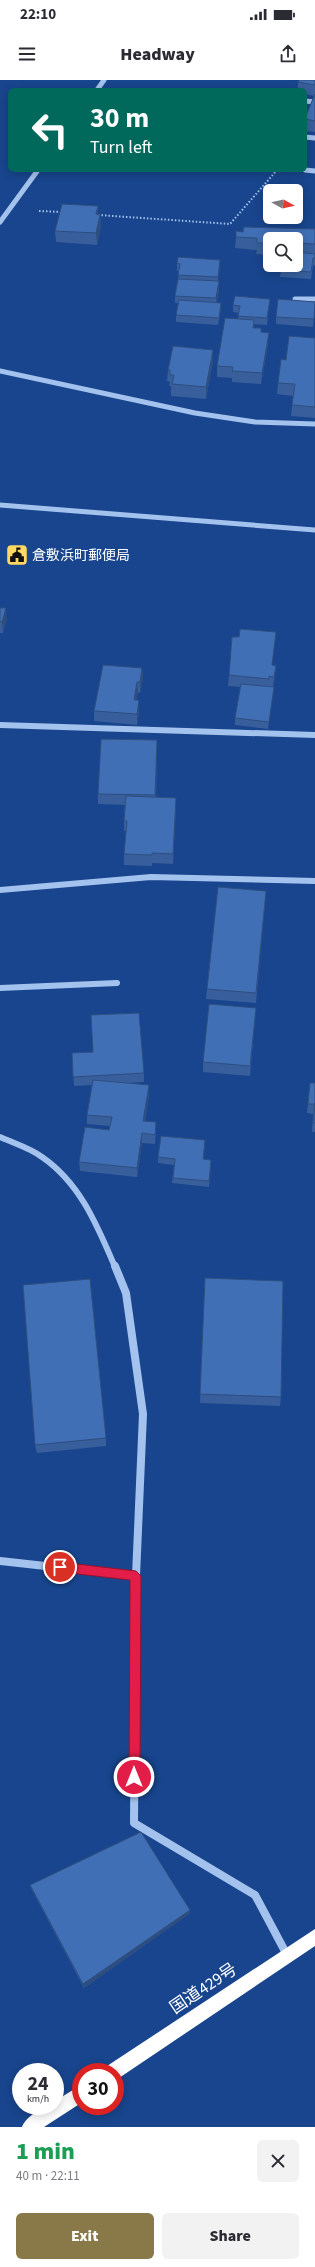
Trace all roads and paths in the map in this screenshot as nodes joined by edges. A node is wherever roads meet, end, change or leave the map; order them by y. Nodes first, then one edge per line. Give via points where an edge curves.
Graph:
1 (37, 172) edge
2 (275, 172) edge
3 (10, 209) junction
4 (65, 212) edge
5 (96, 215) edge
6 (0, 222) edge
7 (295, 299) edge
8 (315, 299) edge
9 (0, 371) edge
10 (315, 424) edge
11 (0, 505) edge
12 (315, 530) edge
13 (0, 725) edge
14 (315, 735) edge
15 (315, 881) edge
16 (0, 890) edge
17 (117, 982) dead end
18 (0, 988) edge
19 (0, 1137) edge
20 (0, 1560) edge
21 (136, 1576) junction
22 (315, 1937) edge
23 (287, 1955) junction
24 (124, 2065) edge
25 (72, 2099) edge
26 (30, 2127) edge

1 - 3 street
2 - 5 path via 230,224
3 - 4 path
3 - 6 street
7 - 8 street
9 - 10 street via 195,413 255,422
11 - 12 street
13 - 14 street
15 - 16 street via 151,877
17 - 18 street
19 - 21 street via 41,1156 72,1183 99,1229 126,1293 144,1414
20 - 21 street
21 - 23 street via 134,1823 254,1895
22 - 23 highway, 国道429号
23 - 24 highway, 国道429号
25 - 26 highway

